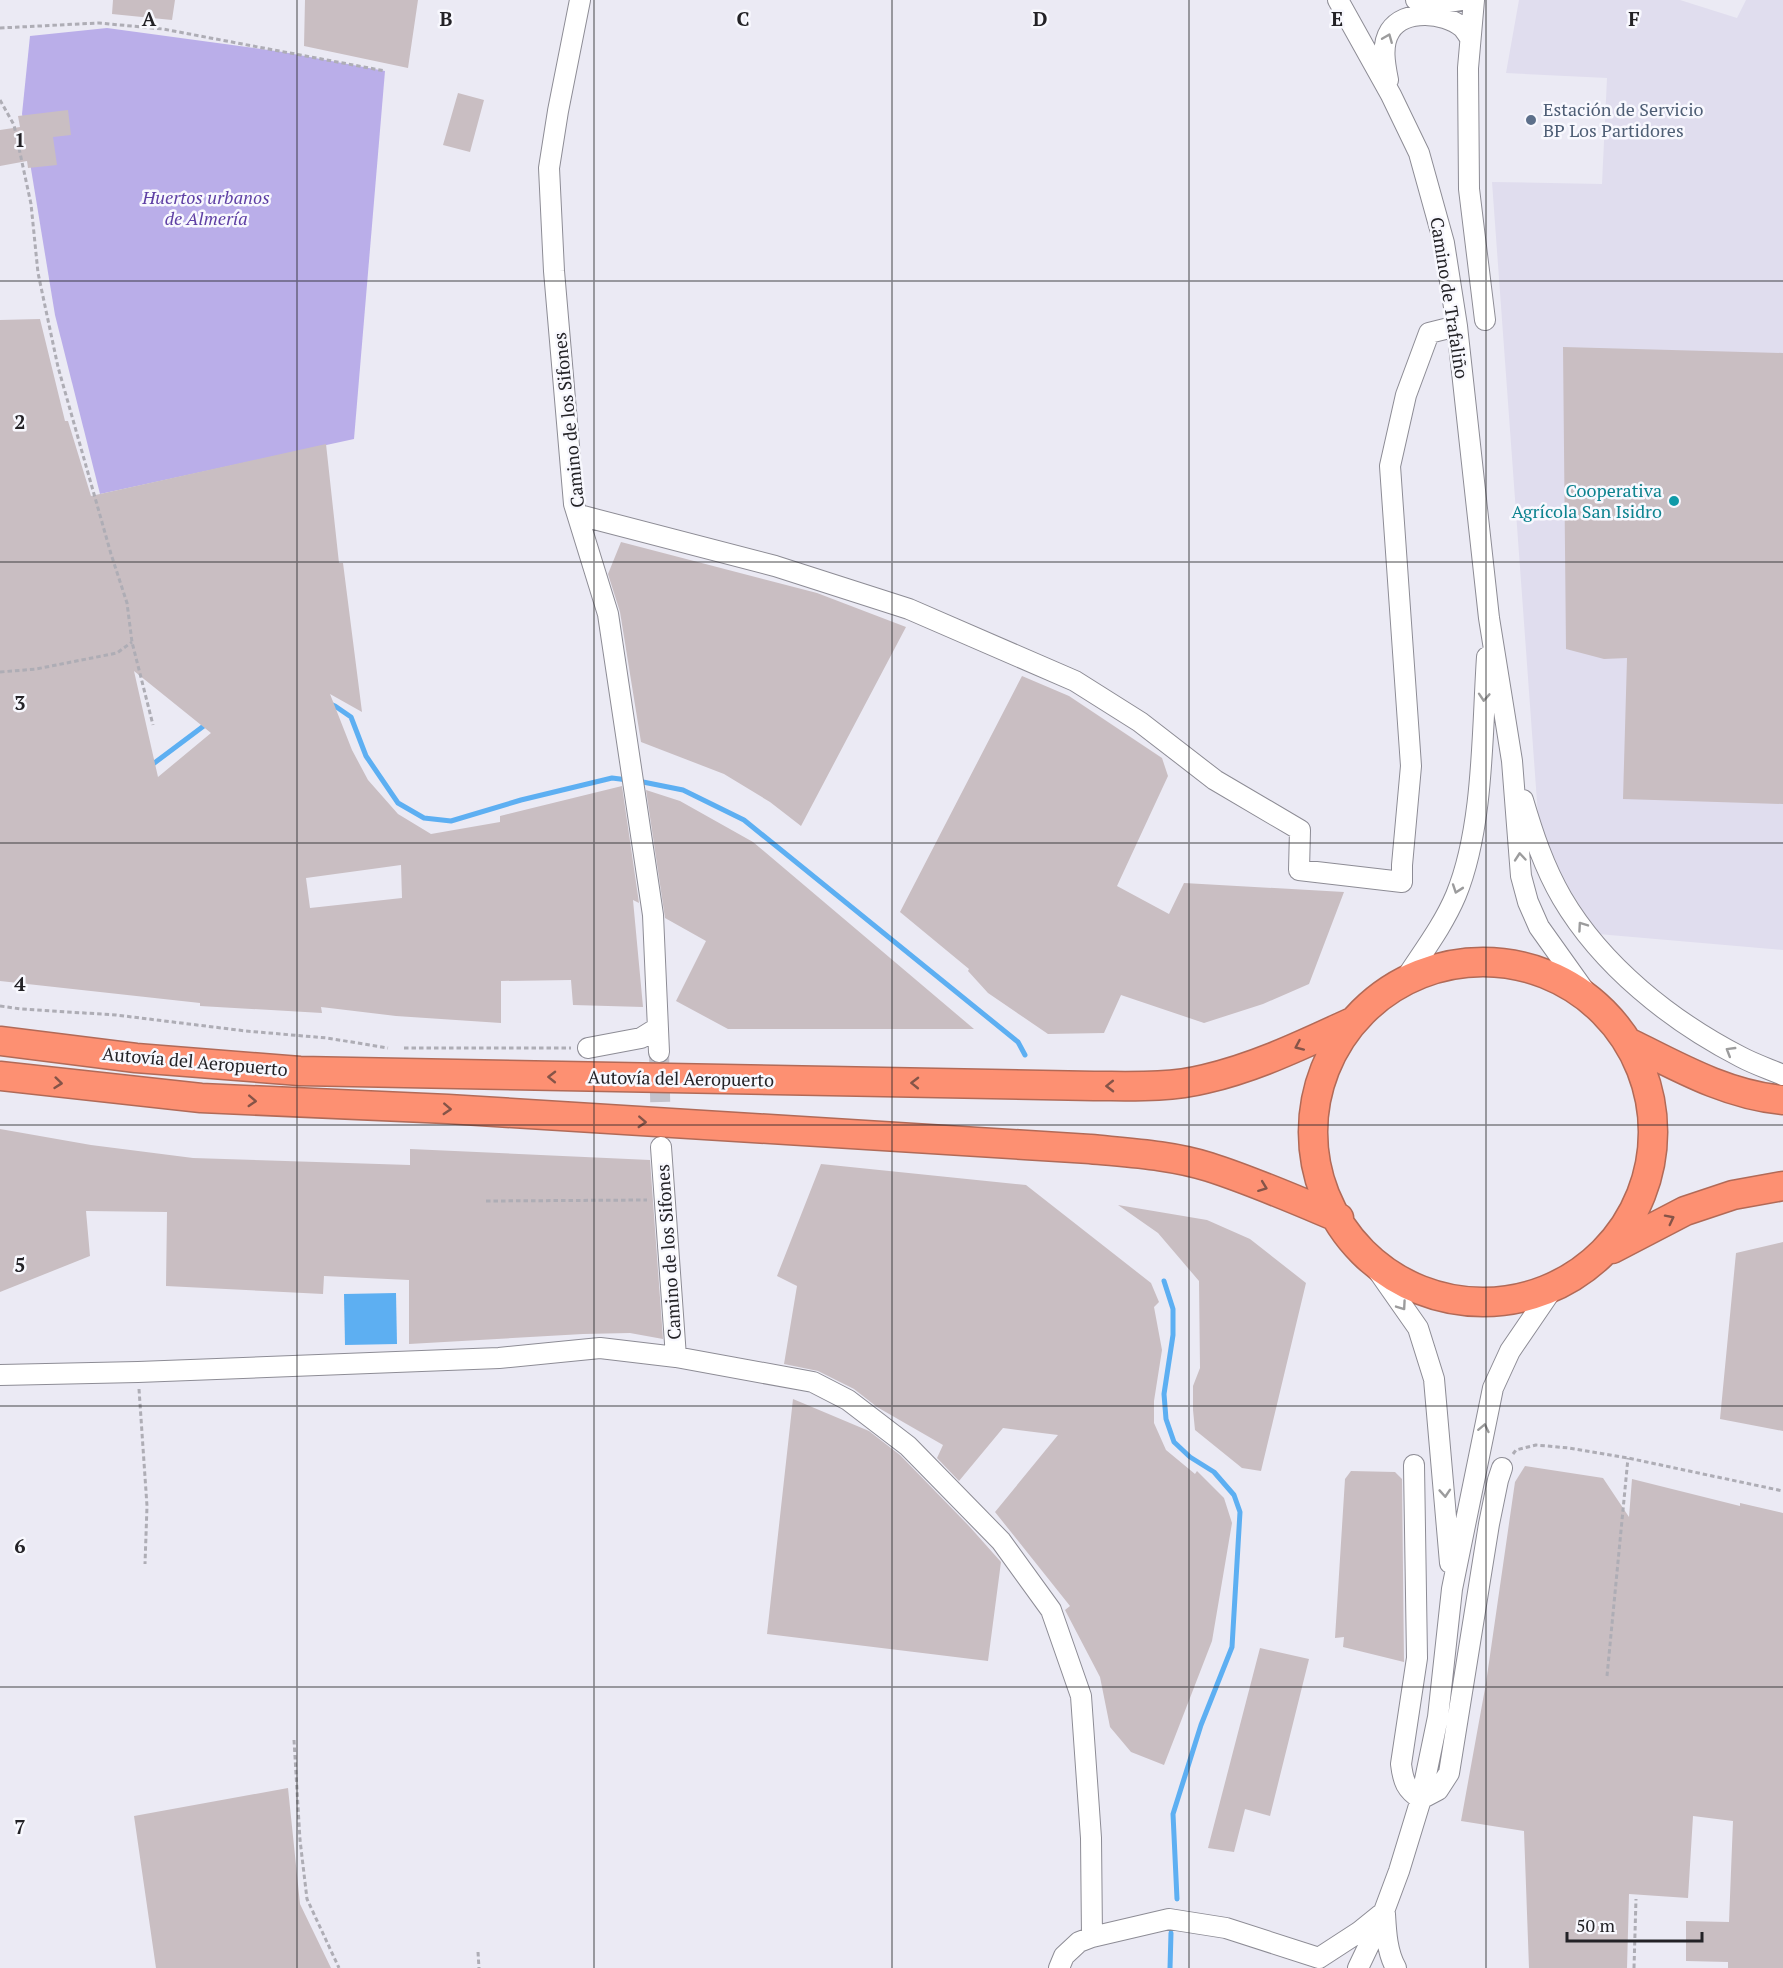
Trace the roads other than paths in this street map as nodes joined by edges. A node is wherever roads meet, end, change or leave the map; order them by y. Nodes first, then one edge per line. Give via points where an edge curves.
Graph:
1 (580, 0) edge
2 (1338, 0) edge
3 (1416, 0) edge
4 (1462, 0) edge
5 (1474, 0) edge
6 (1470, 38) junction
7 (1391, 95) junction
8 (1485, 320) dead end
9 (1457, 326) junction
10 (579, 515) junction
11 (1489, 618) junction
12 (1512, 761) junction
13 (1404, 981) junction
14 (1591, 1000) junction
15 (1352, 1022) junction
16 (657, 1028) junction
17 (0, 1041) edge
18 (1628, 1042) junction
19 (588, 1048) road end
20 (659, 1053) tunnel mouth
21 (1783, 1075) edge
22 (0, 1076) edge
23 (1783, 1100) edge
24 (661, 1147) tunnel mouth
25 (1783, 1186) edge
26 (1339, 1218) junction
27 (1600, 1256) junction
28 (1369, 1258) junction
29 (1553, 1288) junction
30 (676, 1357) junction
31 (0, 1375) edge
32 (1414, 1466) dead end
33 (1502, 1468) road end
34 (1452, 1589) junction
35 (1421, 1799) junction
36 (1384, 1911) junction
37 (1092, 1937) junction
38 (1320, 1963) edge
39 (1059, 1968) edge
40 (1358, 1968) edge
41 (1396, 1968) edge

1 - 10 street, Camino de los Sifones via 549,168 561,357 574,504
2 - 7 street, Camino de Trafaliño
3 - 4 street via 1437,4
5 - 6 street
7 -> 6 street via 1384,47 1390,30 1403,19 1424,14 1448,19 1462,27
6 - 8 street via 1469,189
7 - 9 street, Camino de Trafaliño via 1419,153 1443,243
9 - 10 street via 1429,333 1406,395 1390,466 1411,766 1402,882 1299,870 1300,830 1215,780 1140,722 1075,681 909,609 775,566
9 - 11 street, Camino de Trafaliño
10 - 16 street, Camino de los Sifones via 608,614 652,915
11 - 12 street
11 -> 13 street via 1478,806 1468,853 1456,894 1440,927
14 -> 12 street via 1539,927 1528,902 1521,876
21 -> 12 street via 1742,1058 1681,1021 1629,979 1591,939 1544,862
13 - 14 highway via 1441,967 1480,962 1520,966 1557,979
13 - 15 highway via 1376,999
14 - 18 highway
15 -> 17 highway, Autovía del Aeropuerto via 1258,1064 1204,1080 1164,1085 300,1071 136,1058
15 - 26 highway via 1330,1056 1316,1094 1312,1134 1318,1174
16 - 19 street via 641,1038
16 - 20 street, Camino de los Sifones
18 - 23 highway via 1731,1090
18 - 27 highway via 1647,1085 1654,1131 1648,1178 1629,1220
22 -> 26 highway, Autovía del Aeropuerto via 201,1098 448,1109 1139,1154 1208,1167
24 - 30 street, Camino de los Sifones
27 -> 25 highway via 1685,1211 1733,1195
26 - 28 highway
27 - 29 highway
28 - 29 highway via 1409,1285 1456,1300 1505,1301
28 -> 34 street via 1418,1328 1434,1379
34 -> 29 street via 1493,1388 1510,1351
30 - 31 street via 600,1348 499,1358
30 - 37 street via 813,1382 848,1400 908,1446 1000,1541 1052,1610 1082,1696 1091,1838
32 - 35 street via 1417,1658 1401,1764 1410,1793
33 - 35 street via 1489,1524 1449,1773 1438,1790
34 - 35 street via 1438,1717
35 - 36 street
36 - 38 street
36 - 40 street
36 - 41 street
37 - 38 street via 1169,1919 1226,1928
37 - 39 street via 1078,1942 1064,1956

